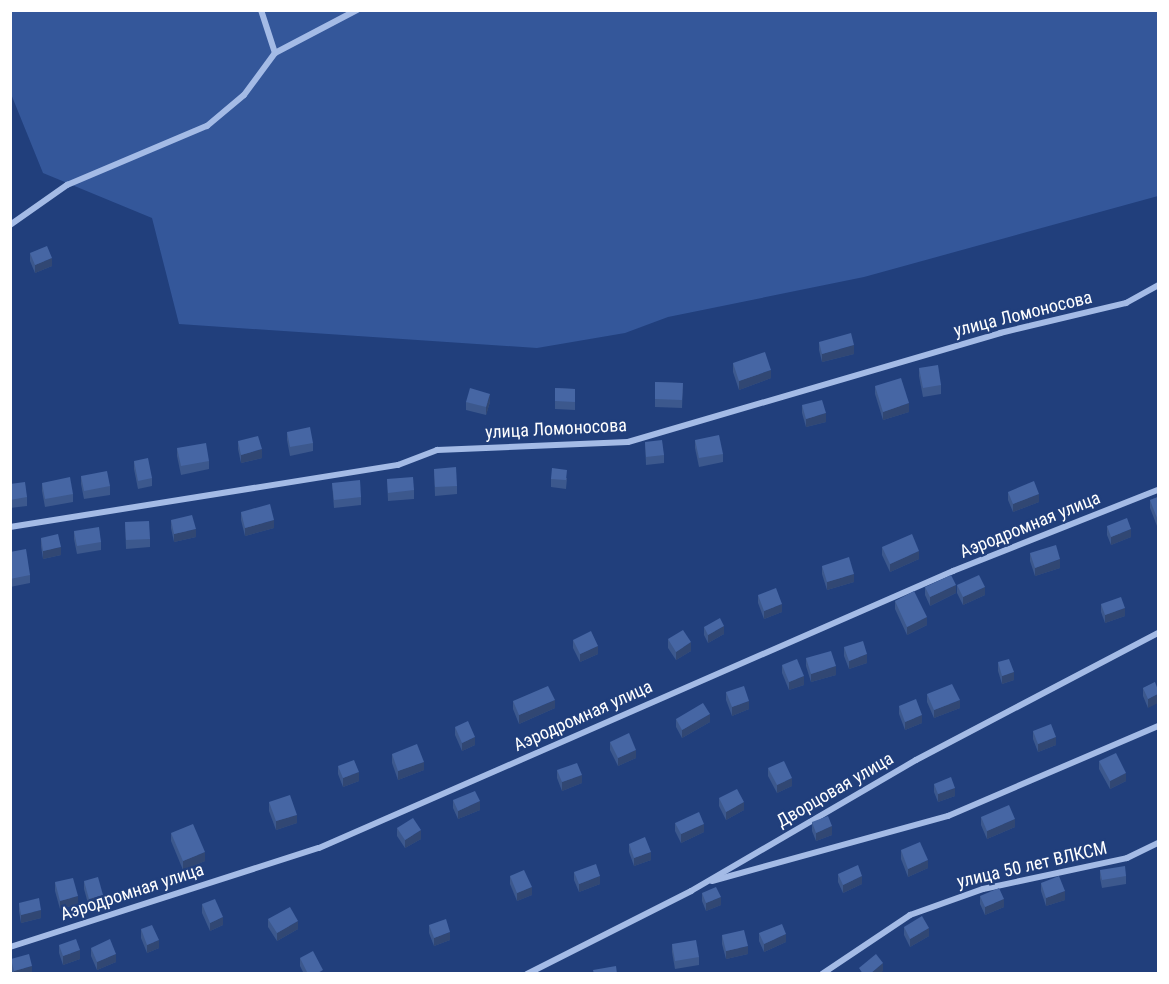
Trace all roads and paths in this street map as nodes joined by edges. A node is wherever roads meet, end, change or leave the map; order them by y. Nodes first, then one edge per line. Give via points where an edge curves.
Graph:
1 (261, 10) edge
2 (357, 10) edge
3 (275, 53) junction
4 (11, 225) edge
5 (1158, 285) edge
6 (1158, 490) edge
7 (10, 527) edge
8 (1158, 633) edge
9 (1158, 726) edge
10 (1158, 843) edge
11 (703, 884) junction
12 (10, 948) edge
13 (527, 974) edge
14 (822, 974) edge

1 - 3 street
2 - 3 street
3 - 4 street via 244,95 207,126 67,185
5 - 7 street, улица Ломоносова via 1126,303 1000,333 628,442 437,450 398,465
6 - 12 street, Аэродромная улица via 953,571 319,848
8 - 11 street, Дворцовая улица via 916,760
9 - 11 street via 948,816
10 - 14 street, улица 50 лет ВЛКСМ via 1127,858 983,888 910,915
11 - 13 street, Дворцовая улица

